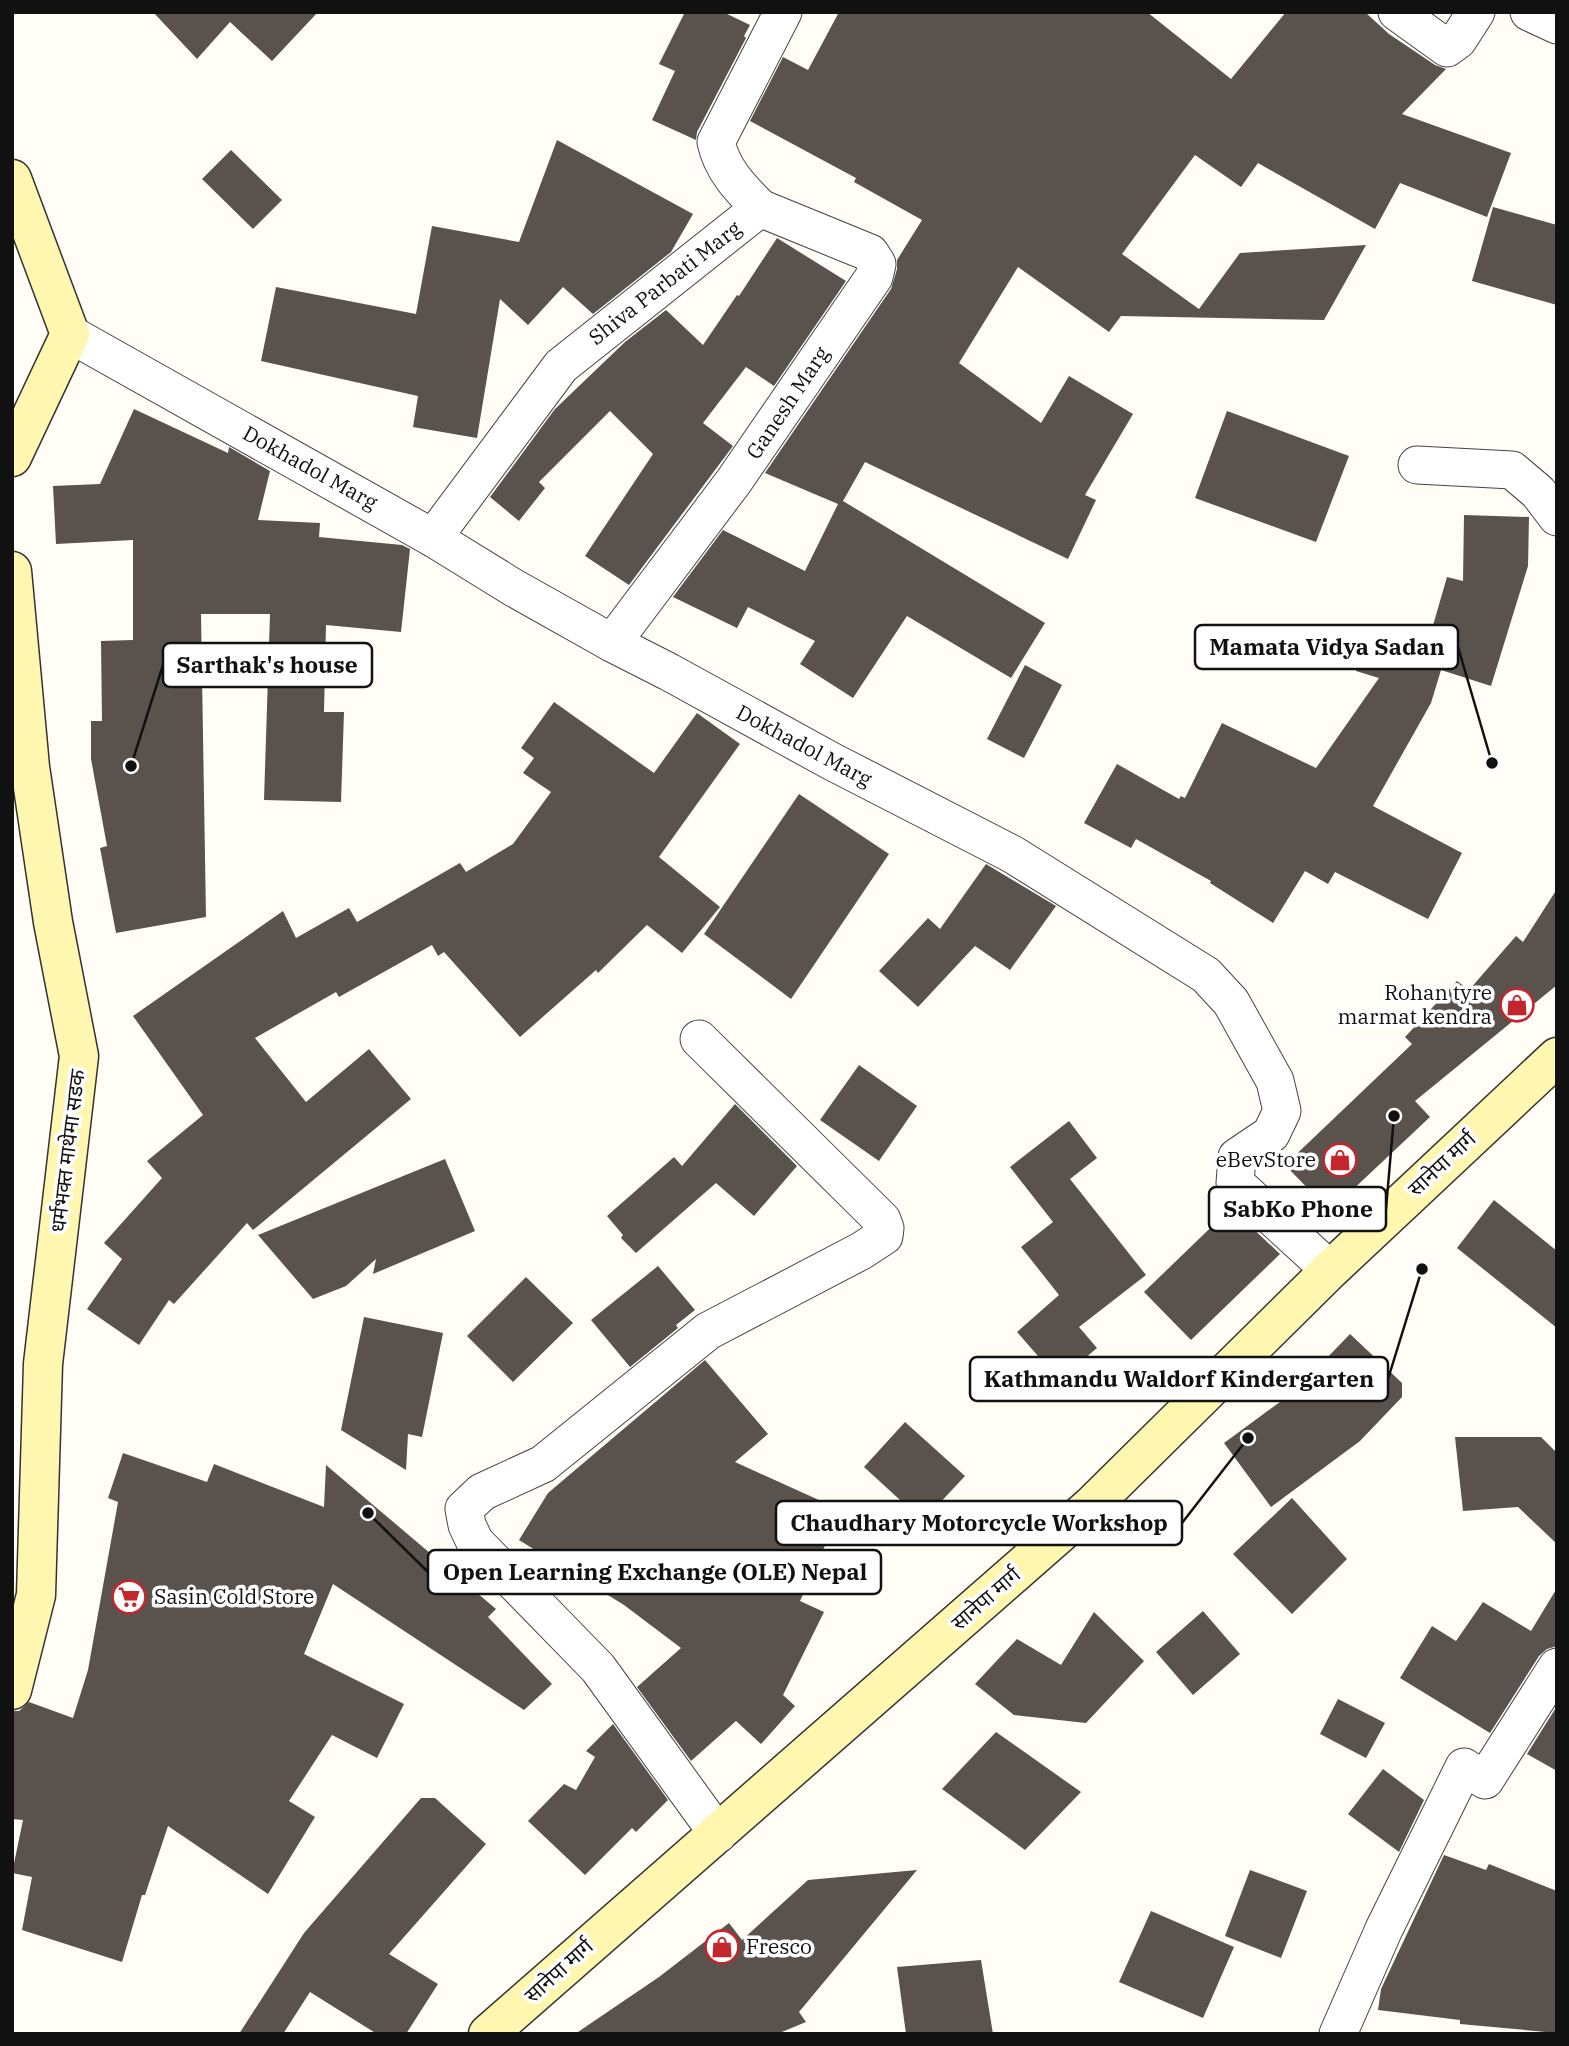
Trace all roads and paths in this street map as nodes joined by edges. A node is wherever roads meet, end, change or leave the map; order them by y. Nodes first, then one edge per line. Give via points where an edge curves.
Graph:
1 (783, 12) edge
2 (1397, 12) edge
3 (1476, 12) edge
4 (1529, 12) edge
5 (1557, 25) edge
6 (12, 179) edge
7 (760, 208) junction
8 (69, 334) junction
9 (12, 457) edge
10 (1417, 465) dead end
11 (1557, 517) edge
12 (433, 538) junction
13 (12, 571) edge
14 (611, 643) junction
15 (699, 1039) dead end
16 (1557, 1056) edge
17 (1330, 1270) junction
18 (1557, 1667) edge
19 (12, 1690) edge
20 (718, 1834) junction
21 (488, 2034) edge
22 (1338, 2034) edge

1 - 7 street, Shiva Parbati Marg via 716,142 735,184
2 - 3 street via 1447,48 1458,40
4 - 5 street
6 - 8 main road
7 - 12 street, Shiva Parbati Marg via 561,366
7 - 14 street, Ganesh Marg via 870,253 877,264 874,277 734,481
8 - 9 main road
8 - 12 street, Dokhadol Marg
10 - 11 street via 1512,470 1538,492
12 - 14 street, Dokhadol Marg
13 - 19 main road, धर्मभक्त माथेमा सडक via 30,767 79,1056 43,1364 36,1595
14 - 17 street, Dokhadol Marg via 1012,854 1206,975 1231,1002 1275,1081 1282,1111 1271,1134 1237,1157 1235,1183
15 - 20 street via 883,1220 884,1237 708,1331 543,1464 482,1492 464,1508 475,1542 598,1668
16 - 17 main road, सानेपा मार्ग
17 - 20 main road, सानेपा मार्ग via 1091,1506
18 - 22 street via 1485,1780 1464,1767
20 - 21 main road, सानेपा मार्ग

